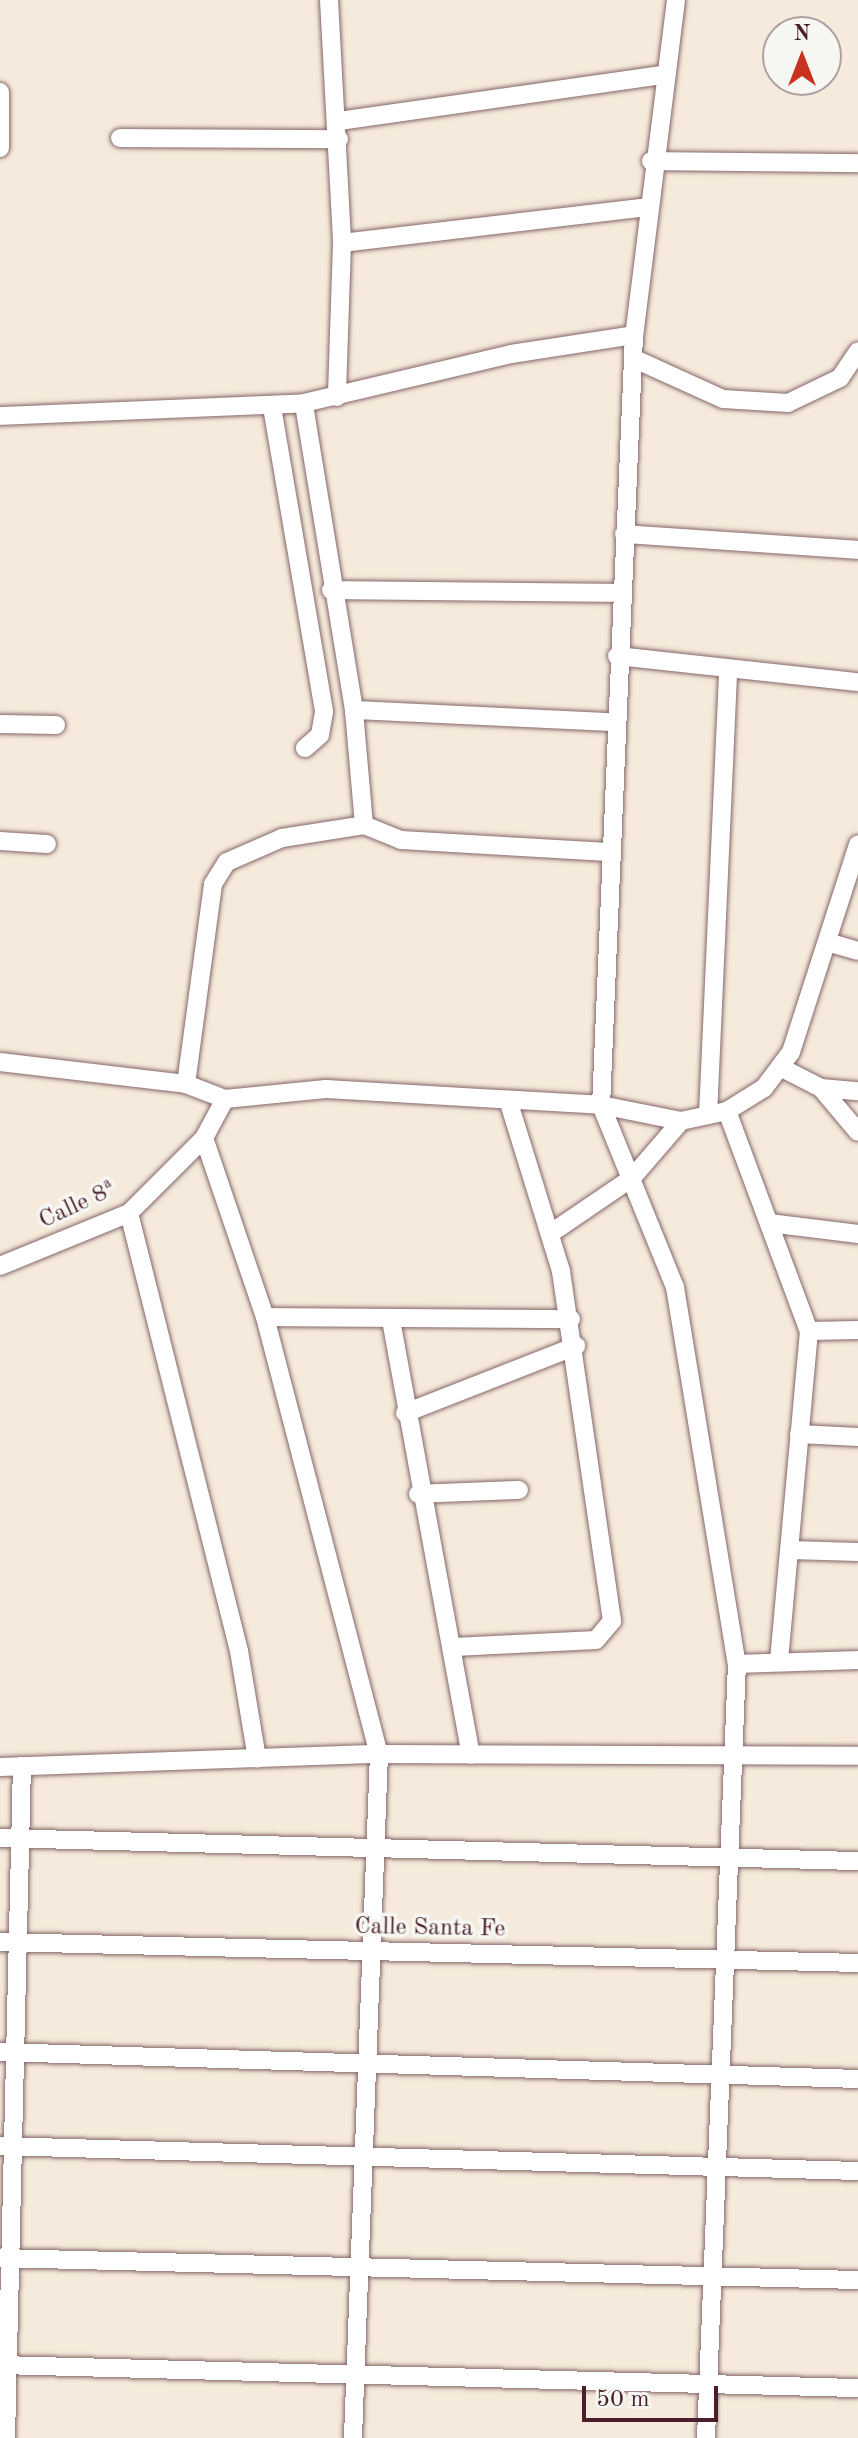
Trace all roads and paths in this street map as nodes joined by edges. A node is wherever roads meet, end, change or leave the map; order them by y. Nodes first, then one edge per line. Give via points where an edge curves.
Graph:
1 (329, 0) edge
2 (676, 0) edge
3 (664, 75) junction
4 (0, 92) edge
5 (339, 130) junction
6 (120, 138) dead end
7 (0, 148) edge
8 (651, 161) junction
9 (858, 163) edge
10 (647, 207) junction
11 (342, 243) junction
12 (634, 335) junction
13 (858, 351) edge
14 (637, 360) junction
15 (849, 378) edge
16 (337, 397) junction
17 (304, 403) junction
18 (272, 407) junction
19 (0, 416) edge
20 (624, 534) junction
21 (858, 550) edge
22 (331, 590) junction
23 (619, 593) junction
24 (617, 656) junction
25 (728, 668) junction
26 (858, 682) edge
27 (354, 710) junction
28 (613, 722) junction
29 (0, 724) edge
30 (56, 725) dead end
31 (305, 748) dead end
32 (364, 825) junction
33 (0, 841) edge
34 (47, 844) dead end
35 (858, 845) edge
36 (608, 852) junction
37 (827, 942) junction
38 (858, 951) edge
39 (0, 1062) edge
40 (780, 1067) junction
41 (186, 1084) junction
42 (821, 1088) junction
43 (858, 1091) edge
44 (225, 1099) junction
45 (508, 1100) junction
46 (601, 1105) junction
47 (717, 1113) junction
48 (681, 1121) junction
49 (858, 1132) edge
50 (204, 1138) junction
51 (632, 1178) junction
52 (129, 1213) junction
53 (769, 1223) junction
54 (551, 1233) junction
55 (858, 1234) edge
56 (0, 1266) edge
57 (265, 1317) junction
58 (571, 1319) junction
59 (391, 1320) junction
60 (858, 1330) edge
61 (809, 1331) junction
62 (576, 1346) junction
63 (405, 1413) junction
64 (799, 1434) junction
65 (858, 1437) edge
66 (519, 1490) dead end
67 (418, 1494) junction
68 (790, 1550) junction
69 (858, 1552) edge
70 (454, 1647) junction
71 (858, 1660) edge
72 (779, 1662) junction
73 (737, 1664) junction
74 (732, 1752) junction
75 (379, 1754) junction
76 (471, 1755) junction
77 (858, 1756) edge
78 (257, 1759) junction
79 (22, 1766) junction
80 (0, 1767) edge
81 (0, 1838) edge
82 (21, 1838) junction
83 (371, 1848) junction
84 (728, 1857) junction
85 (858, 1861) edge
86 (9, 1942) edge
87 (368, 1951) junction
88 (725, 1960) junction
89 (858, 1963) edge
90 (8, 2052) edge
91 (365, 2063) junction
92 (720, 2074) junction
93 (858, 2079) edge
94 (7, 2146) edge
95 (362, 2157) junction
96 (717, 2167) junction
97 (858, 2171) edge
98 (5, 2258) edge
99 (358, 2268) junction
100 (712, 2277) junction
101 (858, 2280) edge
102 (4, 2365) edge
103 (355, 2375) junction
104 (708, 2384) junction
105 (858, 2388) edge
106 (6, 2438) edge
107 (353, 2438) edge
108 (706, 2438) edge

1 - 5 street
2 - 3 street
3 - 5 street
3 - 8 street
4 - 7 street
5 - 6 street
5 - 11 street
8 - 9 street
8 - 10 street
10 - 11 street
10 - 12 street
11 - 16 street
12 - 14 street
12 - 16 street via 511,354
13 - 15 street
14 - 15 street via 723,399 788,403
14 - 20 street
16 - 17 street
17 - 18 street
17 - 22 street
18 - 19 street
18 - 31 street via 324,712 320,735
20 - 21 street
20 - 23 street
22 - 23 street
22 - 27 street
23 - 24 street
24 - 25 street
24 - 28 street
25 - 26 street
25 - 47 street
27 - 28 street
27 - 32 street
28 - 36 street
29 - 30 street
32 - 36 street via 401,840
32 - 41 street via 282,838 227,862 213,884
33 - 34 street
35 - 37 street
36 - 46 street
37 - 38 street
37 - 40 street
39 - 41 street
40 - 42 street
40 - 47 street via 764,1088
41 - 44 street
42 - 43 street
42 - 49 street
44 - 45 street via 326,1089
44 - 50 street, Calle 8ª
45 - 46 street
45 - 54 street
46 - 48 street
46 - 51 street
47 - 48 street
47 - 53 street
48 - 51 street
50 - 52 street, Calle 8ª
50 - 57 street
51 - 54 street
51 - 73 street via 675,1287
52 - 56 street, Calle 8ª
52 - 78 street via 239,1651
53 - 55 street
53 - 61 street
54 - 58 street
57 - 59 street
57 - 75 street
58 - 59 street
58 - 62 street
59 - 63 street
60 - 61 street
61 - 64 street
62 - 63 street
62 - 70 street via 612,1621 596,1640
63 - 67 street
64 - 65 street
64 - 68 street
66 - 67 street
67 - 70 street
68 - 69 street
68 - 72 street
70 - 76 street
71 - 72 street
72 - 73 street
73 - 74 street
74 - 76 street
74 - 77 street
74 - 84 street
75 - 76 street
75 - 78 street
75 - 83 street
78 - 79 street
79 - 80 street
79 - 82 street
81 - 82 street
82 - 83 street
82 - 86 street
83 - 84 street
83 - 87 street
84 - 85 street
84 - 88 street
86 - 87 street, Calle Santa Fe
86 - 90 street
87 - 88 street, Calle Santa Fe
87 - 91 street
88 - 89 street, Calle Santa Fe
88 - 92 street
90 - 91 street
90 - 94 street
91 - 92 street
91 - 95 street
92 - 93 street
92 - 96 street
94 - 95 street
94 - 98 street
95 - 96 street
95 - 99 street
96 - 97 street
96 - 100 street
98 - 99 street
98 - 102 street
99 - 100 street
99 - 103 street
100 - 101 street
100 - 104 street
102 - 103 street
102 - 106 street
103 - 104 street
103 - 107 street
104 - 105 street
104 - 108 street

